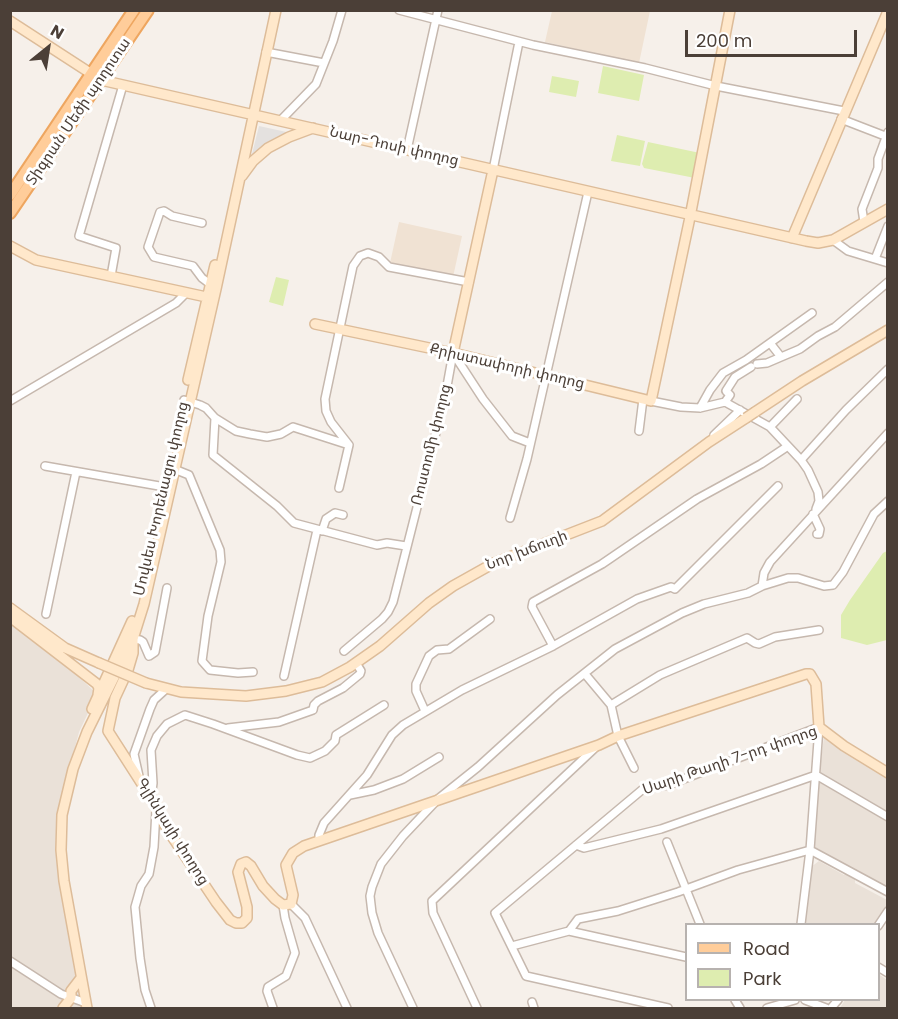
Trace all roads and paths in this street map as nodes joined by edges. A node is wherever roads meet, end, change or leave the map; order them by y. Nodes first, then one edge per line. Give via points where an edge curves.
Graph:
1 (134, 10) edge
2 (148, 10) edge
3 (275, 10) edge
4 (342, 10) edge
5 (399, 10) edge
6 (438, 10) edge
7 (730, 10) edge
8 (888, 11) edge
9 (10, 21) edge
10 (435, 21) junction
11 (519, 42) junction
12 (267, 52) junction
13 (324, 63) junction
14 (97, 77) junction
15 (123, 85) junction
16 (716, 86) junction
17 (251, 114) junction
18 (843, 115) junction
19 (281, 120) junction
20 (312, 128) junction
21 (886, 134) edge
22 (407, 150) junction
23 (493, 170) junction
24 (240, 179) junction
25 (588, 192) junction
26 (10, 195) edge
27 (888, 208) edge
28 (10, 213) edge
29 (690, 214) junction
30 (864, 222) junction
31 (202, 223) dead end
32 (888, 226) edge
33 (792, 238) junction
34 (832, 240) junction
35 (10, 246) edge
36 (875, 259) junction
37 (888, 263) edge
38 (111, 276) junction
39 (469, 282) junction
40 (888, 282) edge
41 (210, 284) junction
42 (186, 292) junction
43 (210, 298) junction
44 (812, 313) dead end
45 (315, 324) dead end
46 (339, 329) junction
47 (888, 330) edge
48 (770, 343) junction
49 (453, 353) junction
50 (781, 357) junction
51 (888, 369) edge
52 (545, 376) junction
53 (797, 399) dead end
54 (647, 400) junction
55 (10, 401) edge
56 (187, 401) junction
57 (725, 402) junction
58 (700, 408) junction
59 (740, 410) junction
60 (215, 418) junction
61 (770, 427) junction
62 (639, 430) dead end
63 (888, 433) edge
64 (709, 442) junction
65 (530, 443) junction
66 (349, 445) junction
67 (788, 446) junction
68 (801, 460) junction
69 (45, 466) dead end
70 (172, 468) junction
71 (76, 472) junction
72 (778, 486) dead end
73 (165, 487) junction
74 (339, 488) dead end
75 (888, 501) edge
76 (815, 512) junction
77 (343, 515) dead end
78 (510, 518) dead end
79 (320, 530) junction
80 (817, 534) dead end
81 (406, 546) junction
82 (762, 586) junction
83 (167, 588) dead end
84 (10, 608) edge
85 (46, 614) dead end
86 (10, 617) edge
87 (490, 619) dead end
88 (819, 630) dead end
89 (133, 639) junction
90 (553, 646) junction
91 (344, 651) dead end
92 (356, 663) junction
93 (253, 672) dead end
94 (585, 674) junction
95 (284, 676) dead end
96 (105, 688) junction
97 (166, 689) junction
98 (97, 697) junction
99 (115, 698) junction
100 (384, 705) dead end
101 (611, 705) junction
102 (425, 711) junction
103 (819, 727) junction
104 (225, 729) junction
105 (618, 736) junction
106 (599, 745) junction
107 (439, 757) dead end
108 (634, 768) dead end
109 (888, 772) edge
110 (816, 775) junction
111 (140, 781) junction
112 (350, 795) junction
113 (151, 798) junction
114 (438, 799) junction
115 (156, 810) junction
116 (888, 818) edge
117 (319, 841) junction
118 (667, 842) dead end
119 (576, 845) junction
120 (810, 850) junction
121 (687, 888) junction
122 (888, 892) edge
123 (287, 904) junction
124 (888, 911) edge
125 (700, 923) edge
126 (801, 923) edge
127 (880, 924) edge
128 (569, 931) junction
129 (512, 946) junction
130 (685, 957) edge
131 (10, 961) edge
132 (81, 978) junction
133 (70, 998) junction
134 (789, 1001) edge
135 (810, 1001) edge
136 (86, 1006) edge
137 (63, 1008) edge
138 (151, 1008) edge
139 (273, 1008) edge
140 (347, 1008) edge
141 (413, 1008) edge
142 (477, 1008) edge
143 (668, 1008) edge
144 (767, 1008) edge
145 (826, 1008) edge

1 - 14 main road, Տիգրան Մեծի պողոտա
2 - 14 main road, Տիգրան Մեծի պողոտա
3 - 12 main road, Մովսես Խորենացու փողոց
4 - 13 street
5 - 10 street
6 - 10 street
7 - 16 main road
8 - 18 main road
9 - 14 main road, Նար-Դոսի փողոց
10 - 11 street
10 - 22 street
11 - 16 street
11 - 23 street, Ռոստոմի փողոց
12 - 13 street
12 - 17 main road, Մովսես Խորենացու փողոց
13 - 19 street via 316,84
14 - 15 main road, Նար-Դոսի փողոց
14 - 26 main road, Տիգրան Մեծի պողոտա
14 - 28 main road, Տիգրան Մեծի պողոտա
15 - 17 main road, Նար-Դոսի փողոց
15 - 38 street via 79,236 116,248
16 - 18 street
16 - 29 main road
17 - 19 main road, Նար-Դոսի փողոց
17 - 24 main road, Մովսես Խորենացու փողոց
17 - 41 main road, Մովսես Խորենացու փողոց
18 - 21 street
18 - 33 main road
19 - 20 main road, Նար-Դոսի փողոց
20 - 22 main road, Նար-Դոսի փողոց
20 - 24 main road via 268,148
21 - 30 street via 862,209
22 - 23 main road, Նար-Դոսի փողոց
23 - 25 main road, Նար-Դոսի փողոց
23 - 39 main road, Ռոստոմի փողոց
24 - 43 main road, Մովսես Խորենացու փողոց
25 - 29 main road, Նար-Դոսի փողոց
25 - 52 street
27 - 30 main road
29 - 33 main road, Նար-Դոսի փողոց
29 - 54 main road
30 - 34 main road
31 - 41 street via 160,212 148,247 154,257 193,266
32 - 36 street
33 - 34 main road, Նար-Դոսի փողոց via 818,243
34 - 36 street via 848,251
35 - 38 main road via 36,260
36 - 37 street
38 - 42 main road
39 - 46 street via 389,267 369,252 353,266
39 - 49 main road, Ռոստոմի փողոց
40 - 50 street via 835,327
41 - 43 main road, Մովսես Խորենացու փողոց
42 - 43 main road
42 - 55 street via 176,303
43 - 56 main road, Մովսես Խորենացու փողոց
44 - 48 street
45 - 46 main road, Քրիստափորի փողոց
46 - 49 main road, Քրիստափորի փողոց
46 - 66 street via 326,411
47 - 64 main road, Նոր խճուղի, bridge
48 - 50 street
48 - 58 street via 723,373
49 - 52 main road, Քրիստափորի փողոց
49 - 65 street via 512,436
49 - 81 street, Ռոստոմի փողոց
50 - 57 street via 754,365 735,377 726,391 730,395
51 - 68 street
52 - 54 main road, Քրիստափորի փողոց
52 - 65 street
53 - 61 street
54 - 58 street, Քրիստափորի փողոց
54 - 62 street
56 - 60 street via 206,408
56 - 70 main road, Մովսես Խորենացու փողոց
57 - 58 street, Քրիստափորի փողոց
57 - 59 street
59 - 61 street
59 - 64 street
60 - 66 street via 236,431 250,434 267,437 293,427
60 - 79 street via 215,457 294,523
61 - 67 street
63 - 76 street
64 - 92 main road, Նոր խճուղի via 602,521 494,563 453,586
65 - 78 street
66 - 74 street
67 - 68 street
67 - 90 street via 697,499 602,564 533,602
68 - 76 street via 818,492
69 - 71 street
70 - 73 main road, Մովսես Խորենացու փողոց
70 - 89 main road, Մովսես Խորենացու փողոց
70 - 93 street via 189,475 220,550 202,661 210,670
71 - 73 street
71 - 85 street
72 - 90 street via 675,589 638,598
73 - 96 main road, Մովսես Խորենացու փողոց via 138,602
75 - 82 street via 874,514 833,585 793,577
76 - 80 street via 820,529
76 - 82 street via 766,567
77 - 79 street via 335,513
79 - 81 street via 377,545
79 - 95 street
81 - 91 street, Ռոստոմի փողոց via 388,612
82 - 94 street via 682,613 615,649
83 - 89 street via 155,652 149,656 143,642
84 - 97 main road, Նոր խճուղի, bridge via 65,648
86 - 98 main road via 97,684
87 - 102 street via 449,649 437,650 429,656 416,684
88 - 101 street via 775,637 759,644 747,638 660,675
89 - 96 main road, Մովսես Խորենացու փողոց
89 - 99 main road, Գլինկայի փողոց via 128,670
90 - 102 street
92 - 97 main road, Նոր խճուղի via 322,682 286,691 206,695
92 - 104 street via 360,674 318,701 313,710 279,722
94 - 101 street
94 - 114 street
96 - 98 main road, Մովսես Խորենացու փողոց
96 - 99 main road
96 - 132 main road, Մովսես Խորենացու փողոց via 73,769 62,814 64,881
97 - 111 street via 154,700 134,754
98 - 132 main road, Մովսես Խորենացու փողոց via 70,761 59,812 57,850 74,973
99 - 111 main road, Գլինկայի փողոց via 108,731
100 - 104 street via 336,735 325,751 310,758
101 - 105 street
102 - 112 street via 392,735
103 - 105 main road via 816,684 806,674
103 - 109 main road, Սարի Թաղի 7-րդ փողոց
103 - 110 street
103 - 119 street, Սարի Թաղի 7-րդ փողոց via 668,785 643,789
104 - 113 street via 185,715 167,724 151,750
105 - 106 main road
105 - 108 street
106 - 114 main road
106 - 142 street via 432,901 433,913
107 - 112 street via 404,779
110 - 116 street
110 - 119 street via 661,829 584,848
110 - 120 street
111 - 113 main road, Գլինկայի փողոց
112 - 117 street via 324,823
113 - 115 main road, Գլինկայի փողոց
114 - 117 main road
114 - 141 street via 396,843 370,896 378,933
115 - 123 main road, Գլինկայի փողոց via 230,920 242,923 247,918 238,872 246,862 263,886
115 - 138 street via 149,874 135,907 141,969
117 - 123 main road via 293,853 288,861 286,870 293,895
118 - 121 street
119 - 129 street, Սարի Թաղի 7-րդ փողոց via 495,913
120 - 121 street
120 - 122 street
120 - 126 street
121 - 125 street
121 - 128 street via 618,911 578,919
123 - 139 street via 285,918 295,953 286,976 268,987
123 - 140 street via 305,918
124 - 127 street
128 - 129 street
128 - 130 street
129 - 143 street via 526,976
131 - 133 street
132 - 133 main road
132 - 136 main road, Մովսես Խորենացու փողոց
133 - 136 street
133 - 137 main road
134 - 144 street
135 - 145 street

